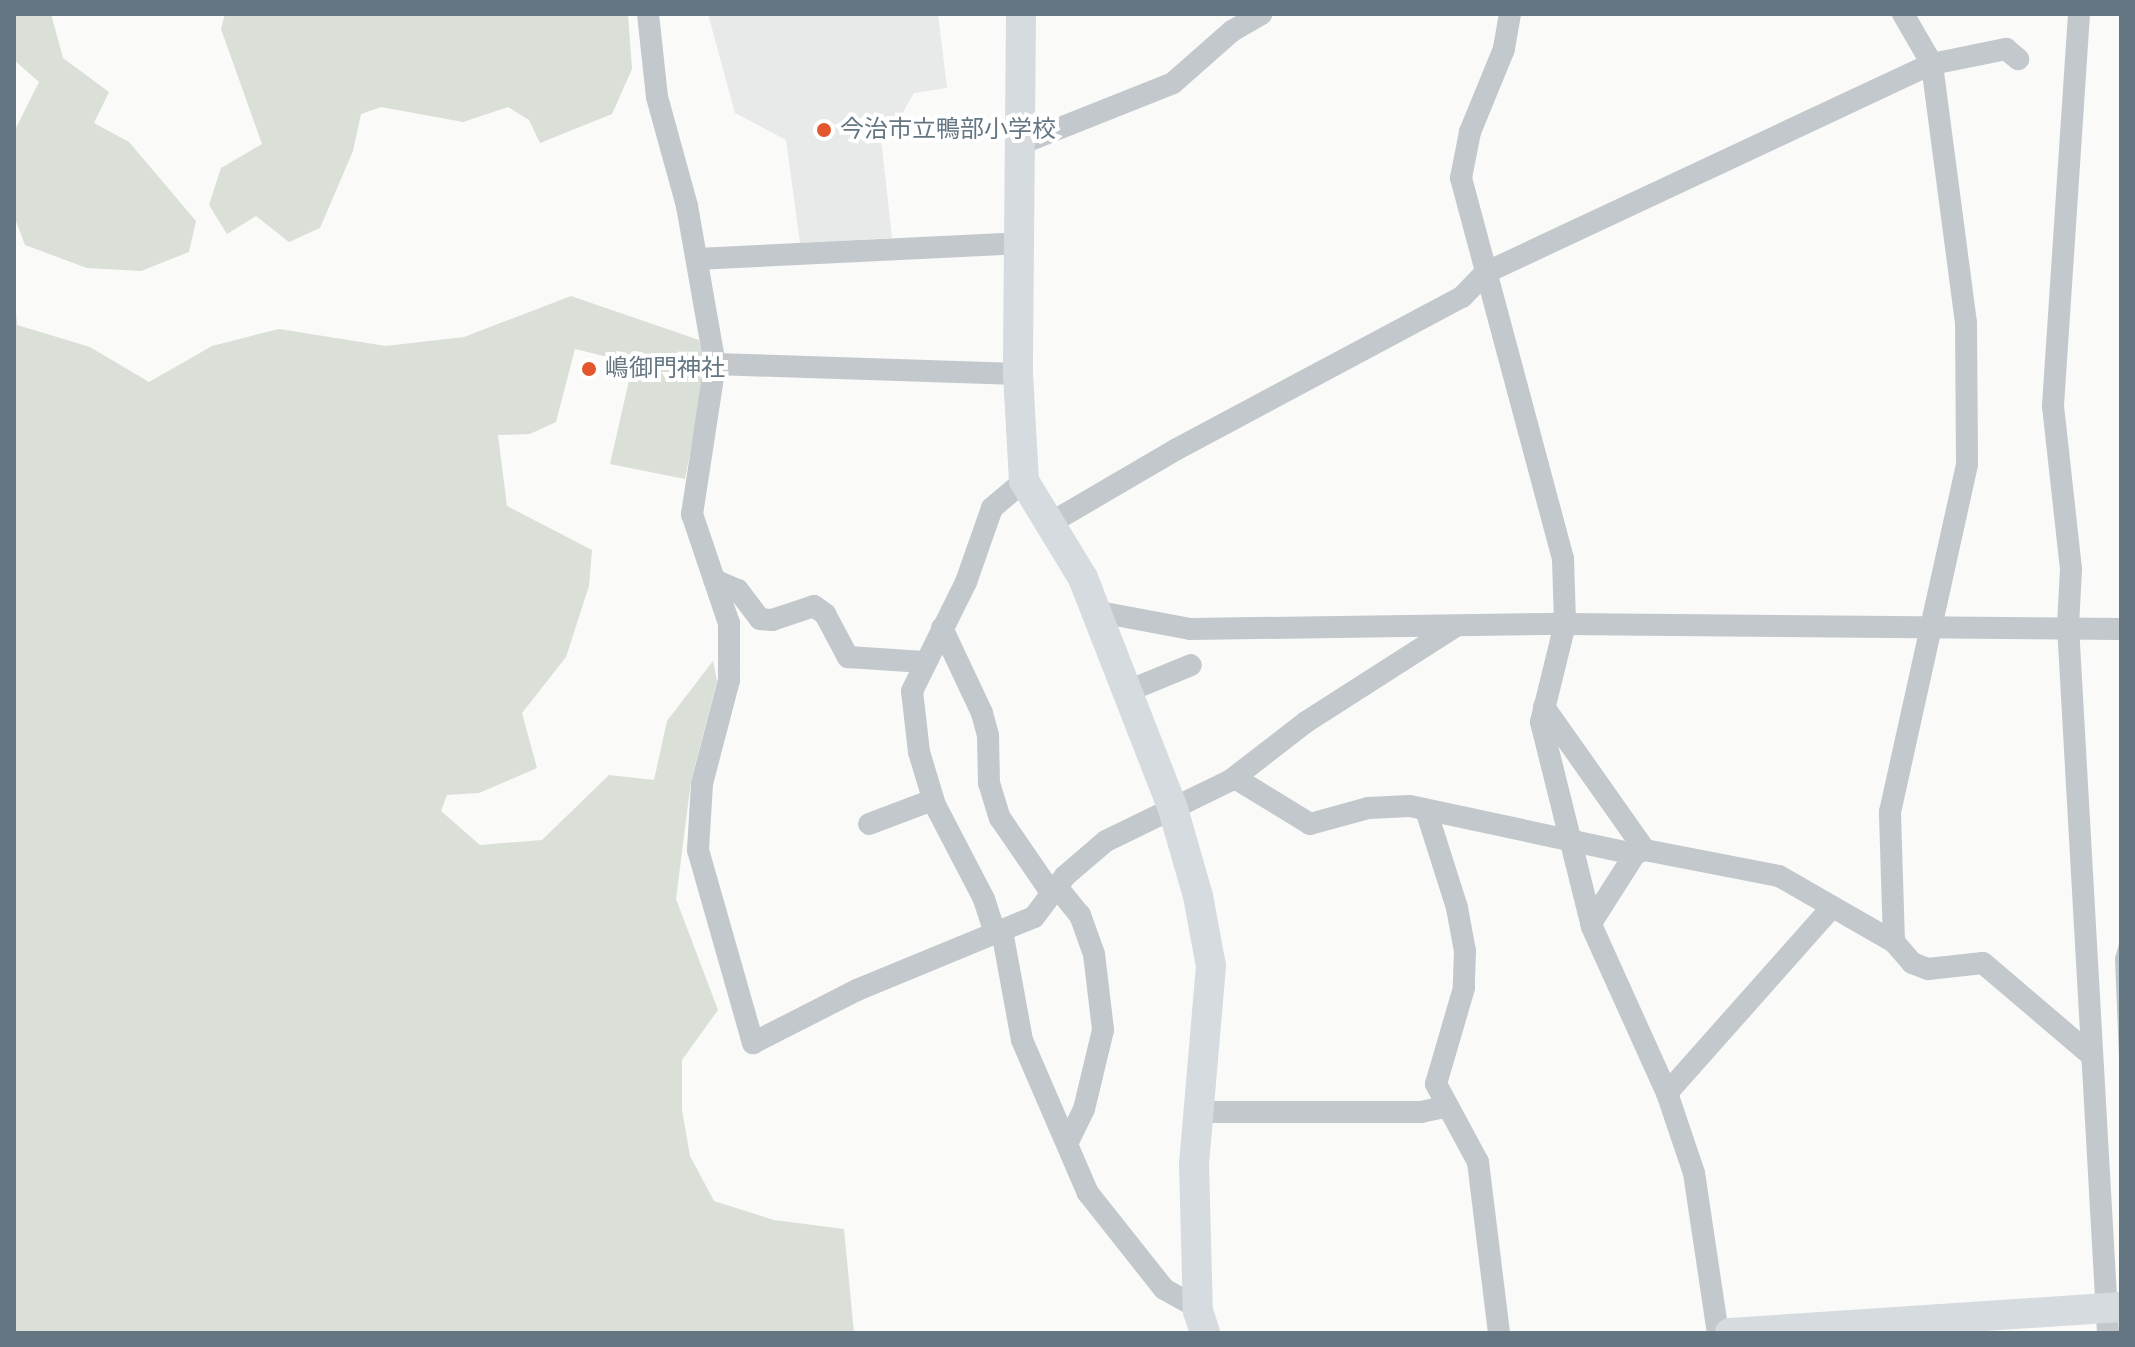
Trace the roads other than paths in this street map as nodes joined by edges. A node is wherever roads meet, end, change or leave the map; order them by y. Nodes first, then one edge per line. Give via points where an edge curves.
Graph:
1 (648, 14) edge
2 (1021, 14) edge
3 (1903, 14) edge
4 (2079, 14) edge
5 (1258, 15) edge
6 (1504, 16) edge
7 (2018, 59) dead end
8 (1932, 64) junction
9 (1020, 144) junction
10 (1019, 243) junction
11 (697, 259) junction
12 (1485, 273) junction
13 (715, 364) junction
14 (1018, 374) junction
15 (1024, 481) junction
16 (1047, 525) junction
17 (714, 580) junction
18 (1094, 611) junction
19 (1565, 624) junction
20 (1456, 626) junction
21 (942, 628) junction
22 (1929, 628) junction
23 (2076, 628) junction
24 (2121, 629) edge
25 (924, 662) junction
26 (1191, 665) dead end
27 (1128, 691) junction
28 (1544, 707) junction
29 (1235, 778) junction
30 (933, 800) junction
31 (1173, 809) junction
32 (1426, 810) junction
33 (869, 824) dead end
34 (1572, 843) junction
35 (1640, 852) junction
36 (1054, 890) junction
37 (1832, 907) junction
38 (1591, 923) junction
39 (998, 932) junction
40 (1894, 942) junction
41 (2091, 1055) junction
42 (1667, 1093) junction
43 (1445, 1107) junction
44 (1200, 1112) junction
45 (1068, 1142) junction
46 (2113, 1314) edge
47 (1201, 1320) edge
48 (1929, 1326) edge
49 (1499, 1333) edge
50 (1718, 1333) edge
51 (1730, 1333) edge

1 - 11 street via 657,97
2 - 9 street
3 - 8 street
4 - 23 street via 2053,406
5 - 9 street via 1173,83
6 - 12 street via 1504,49 1470,132 1461,178
7 - 8 street via 2006,49
8 - 12 street
8 - 22 street via 1966,323 1967,464 1964,495
9 - 10 street
10 - 11 street
10 - 14 street
11 - 13 street
12 - 16 street via 1462,297 1177,449
12 - 19 street via 1563,559
13 - 14 street
13 - 17 street via 692,514
14 - 15 street
15 - 16 street
15 - 21 street via 992,508 966,582
16 - 18 street via 1083,578
17 - 25 street via 738,590 760,619 814,606 825,614 848,657
17 - 39 street via 729,623 729,680 702,784 698,850 753,1043 857,990
18 - 20 street via 1190,629
18 - 27 street
19 - 20 street
19 - 22 street
19 - 28 street
20 - 29 street via 1306,722
21 - 25 street
21 - 36 street via 982,713 989,783 1000,818
22 - 23 street
22 - 40 street via 1890,812
23 - 24 street
23 - 41 street
25 - 30 street via 912,691 912,711
26 - 27 street
27 - 31 street
28 - 34 street via 1541,722
28 - 35 street
29 - 31 street
29 - 32 street via 1310,824 1368,808
30 - 33 street
30 - 39 street
31 - 36 street via 1106,841
31 - 44 street via 1211,966
32 - 34 street
32 - 43 street via 1465,951 1464,988 1436,1084
34 - 35 street
34 - 38 street
35 - 37 street via 1779,876
35 - 38 street
36 - 39 street via 1034,917
36 - 45 street via 1080,915 1094,954 1103,1030 1084,1109
37 - 40 street
37 - 42 street
38 - 42 street
39 - 45 street via 1022,1040
40 - 41 street via 1912,963 1928,969 1983,963
41 - 46 street
42 - 50 street via 1694,1173
43 - 44 street via 1421,1112
43 - 49 street via 1478,1162
44 - 47 street via 1194,1163
45 - 47 street via 1099,1207 1164,1289
46 - 48 street
48 - 51 street

